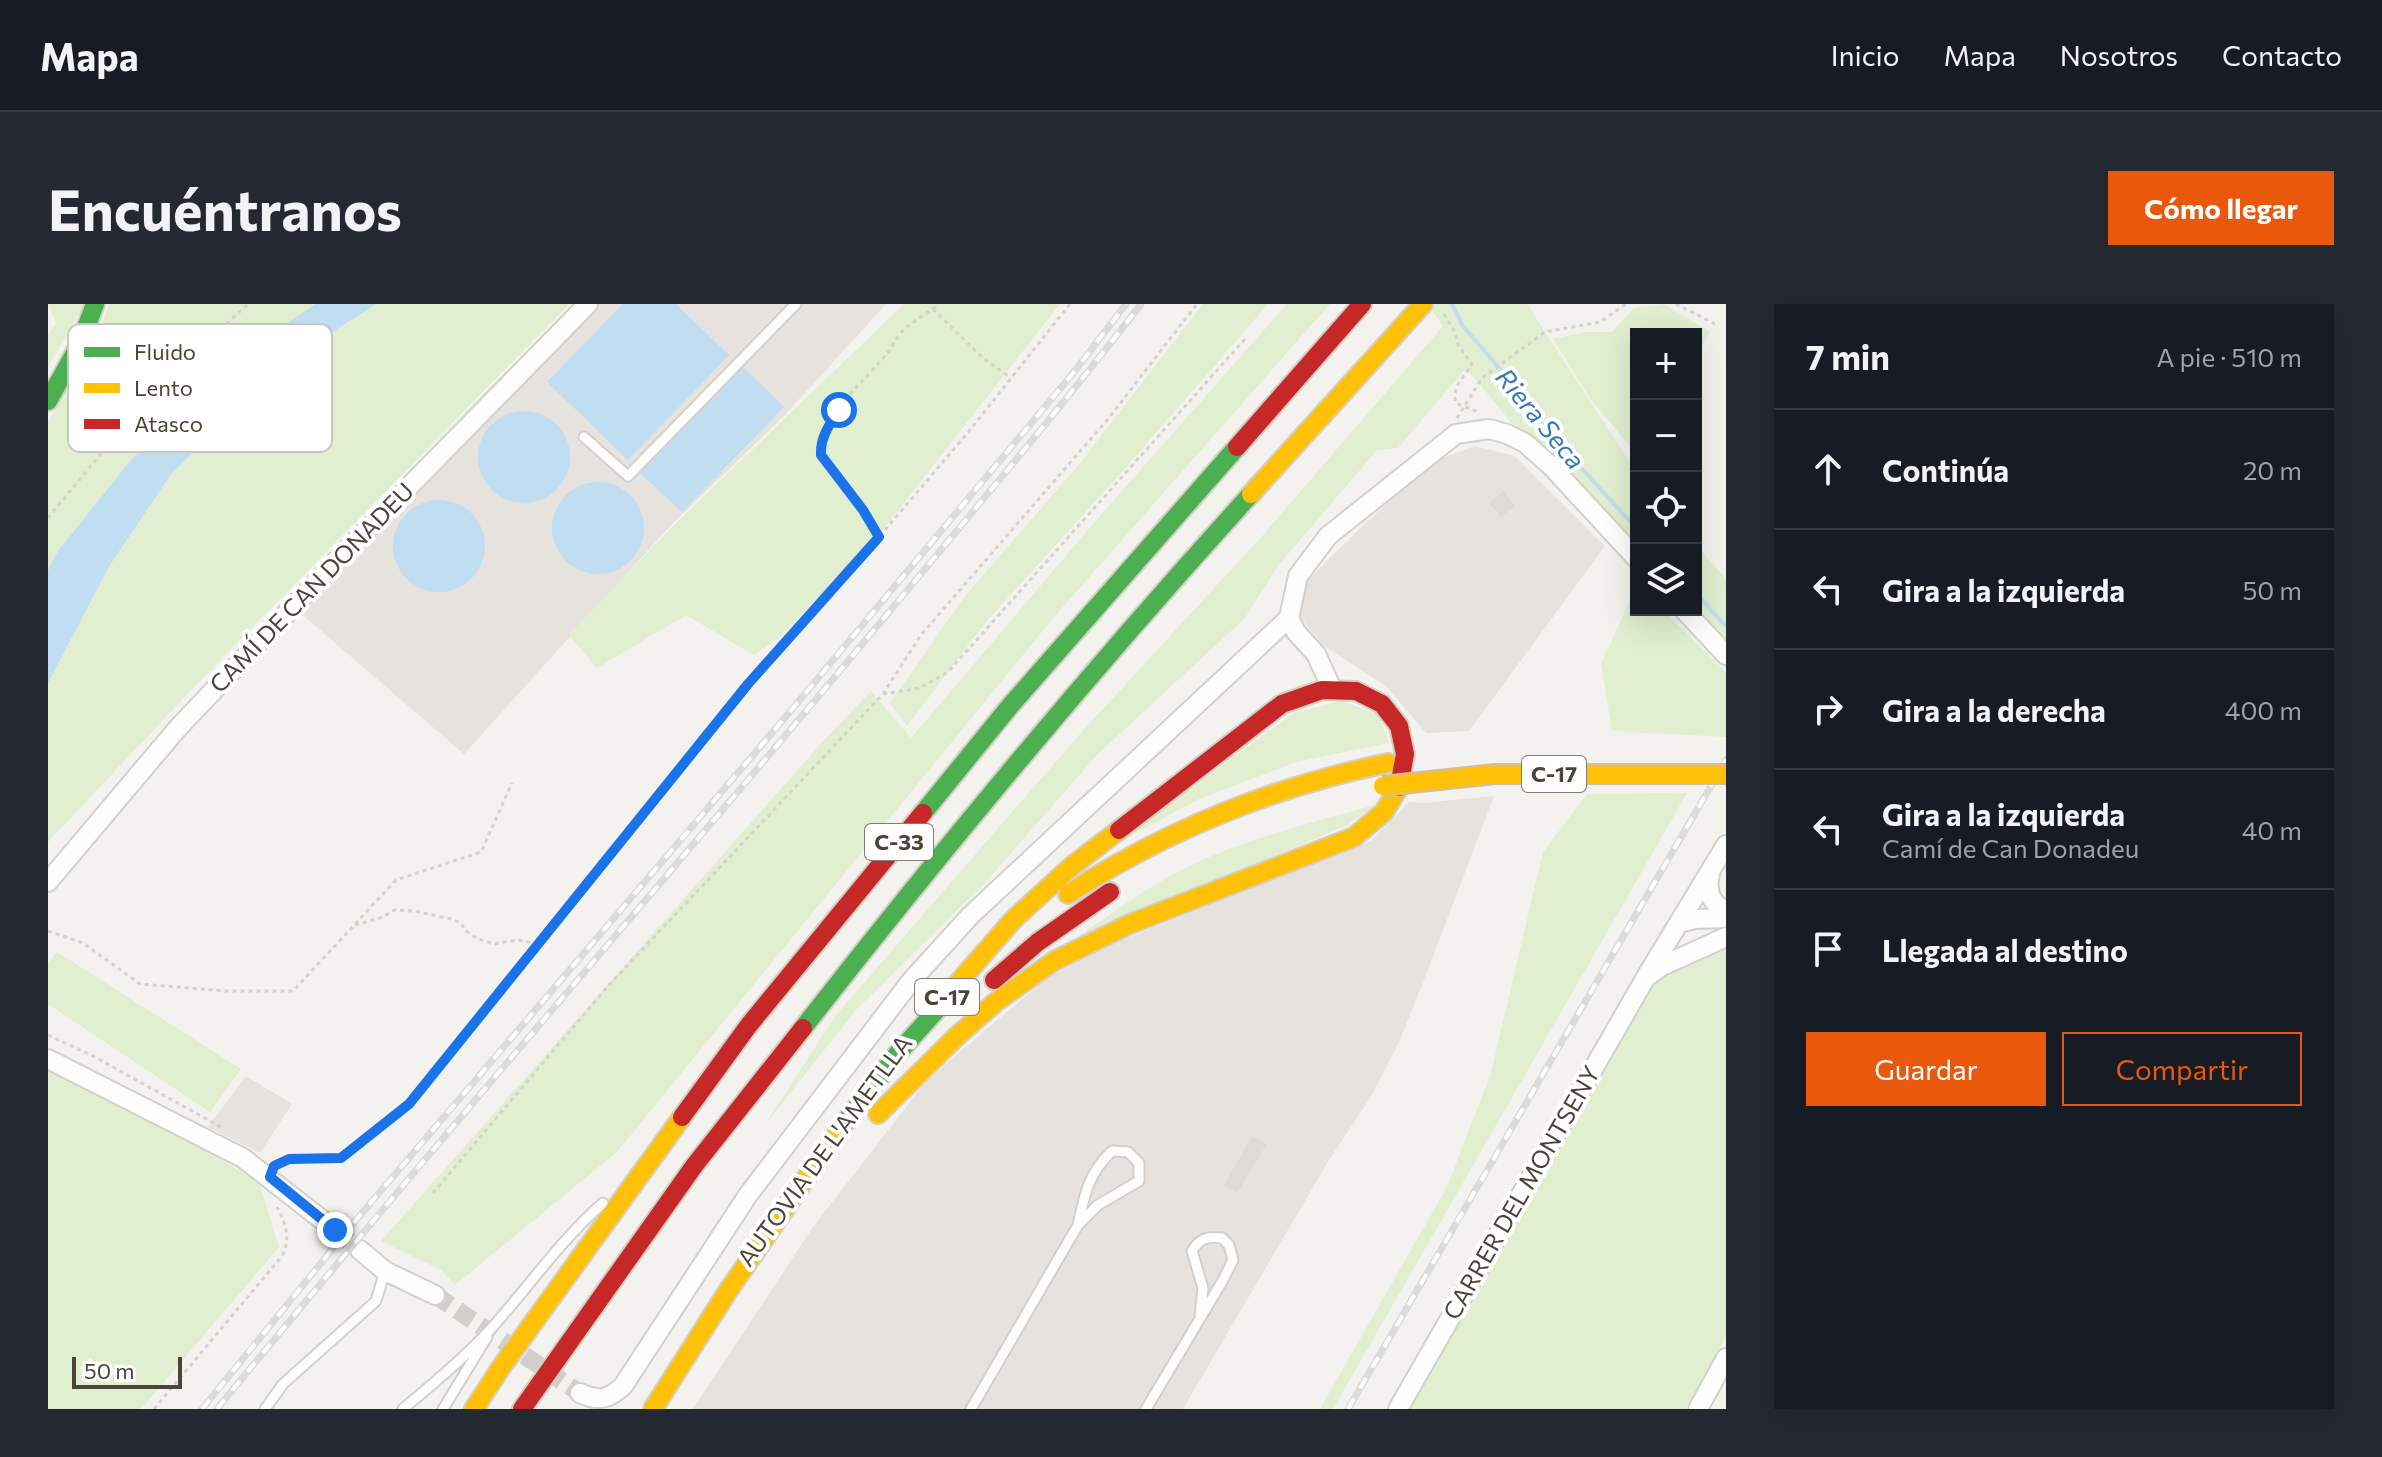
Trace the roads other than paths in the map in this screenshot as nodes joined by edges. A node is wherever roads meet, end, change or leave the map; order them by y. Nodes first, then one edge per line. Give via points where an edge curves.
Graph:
1 (95, 304) edge
2 (588, 304) edge
3 (796, 304) edge
4 (1362, 304) edge
5 (1423, 304) edge
6 (88, 324) edge
7 (68, 365) edge
8 (48, 401) edge
9 (584, 437) dead end
10 (1630, 552) edge
11 (1690, 616) edge
12 (1289, 618) junction
13 (1726, 655) edge
14 (1331, 687) junction
15 (1424, 759) dead end
16 (1726, 774) edge
17 (1377, 788) dead end
18 (1726, 845) edge
19 (1710, 872) junction
20 (1129, 879) dead end
21 (48, 882) edge
22 (1726, 911) edge
23 (1726, 918) edge
24 (1678, 924) junction
25 (1723, 939) edge
26 (1646, 977) junction
27 (944, 999) junction
28 (48, 1059) edge
29 (650, 1160) junction
30 (1078, 1225) junction
31 (335, 1230) tunnel mouth
32 (360, 1250) tunnel mouth
33 (385, 1271) junction
34 (435, 1295) tunnel mouth
35 (1200, 1316) junction
36 (495, 1324) junction
37 (1726, 1358) edge
38 (580, 1393) tunnel mouth
39 (265, 1409) edge
40 (403, 1409) edge
41 (443, 1409) edge
42 (474, 1409) edge
43 (522, 1409) edge
44 (653, 1409) edge
45 (971, 1409) edge
46 (1146, 1409) edge
47 (1398, 1409) edge
48 (1698, 1409) edge

1 - 6 main road
2 - 21 street, CAMÍ DE CAN DONADEU via 177,729
3 - 9 lane via 628,476
4 - 29 main road, C-33 via 1000,719 749,1025
5 - 43 main road, C-33 via 1140,617 875,936 694,1166
7 - 8 main road
10 - 12 street via 1525,443 1489,429 1456,434 1328,536 1298,576
11 - 13 street
12 - 14 street via 1316,654
12 - 38 street via 971,915 911,981 748,1195 623,1386 603,1400
14 - 20 main road, AUTOVIA DE L'AMETLLA / C-17 via 1376,699 1399,727 1403,778 1379,820 1354,837 1130,924 1054,961 956,1037 874,1120 923,1056 997,976
14 - 27 main road via 1301,694 1267,714 1072,866 1014,919
15 - 27 main road, C-17 via 1295,784 1142,848 1048,908
16 - 17 main road, C-17, bridge via 1495,774
18 - 19 street, CARRER DEL MONTSENY
19 - 22 street via 1711,897
19 - 24 street, CARRER DEL MONTSENY
23 - 24 street
24 - 25 street via 1687,941
24 - 26 street, CARRER DEL MONTSENY
25 - 26 street
26 - 47 street, CARRER DEL MONTSENY
27 - 44 main road, C-17 via 821,1155
28 - 31 street via 228,1151 270,1177
29 - 36 lane, C-33 via 580,1223
29 - 42 main road, C-33
30 - 30 lane via 1098,1205 1139,1181 1139,1163 1128,1152 1112,1151 1096,1165
30 - 45 lane
32 - 33 street
33 - 34 street
33 - 39 lane via 376,1301 283,1384
35 - 35 lane via 1233,1260 1222,1238 1210,1236 1192,1251 1203,1288
35 - 46 lane
36 - 40 lane, C-33
36 - 41 lane
37 - 48 street

